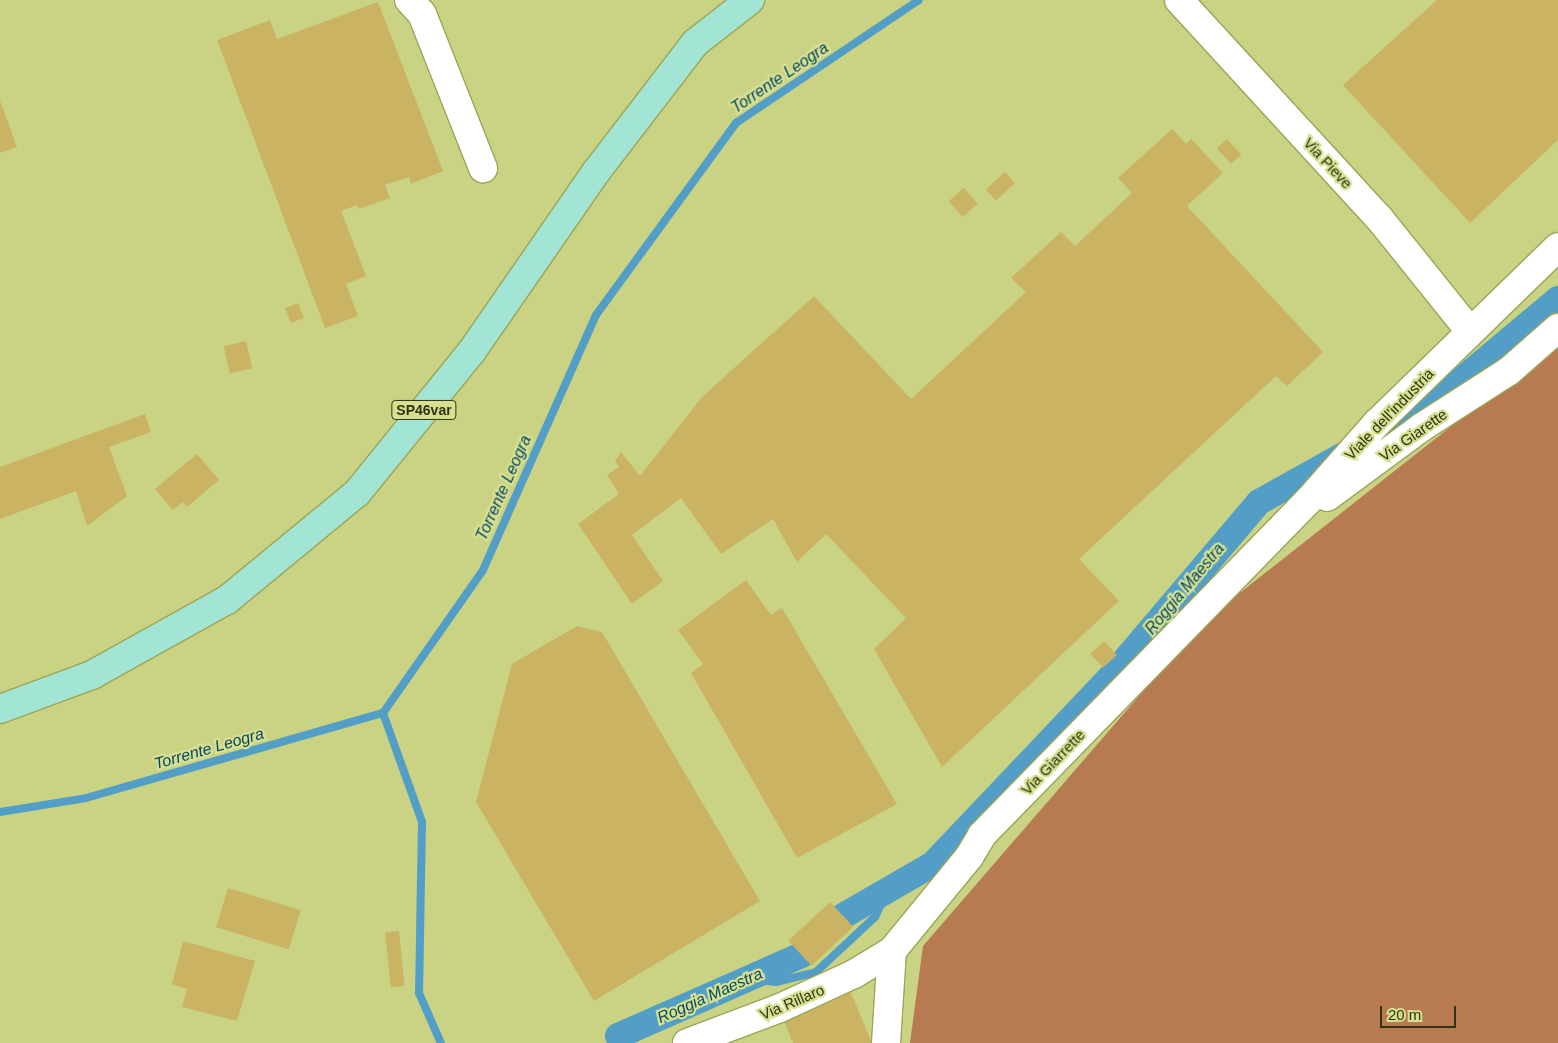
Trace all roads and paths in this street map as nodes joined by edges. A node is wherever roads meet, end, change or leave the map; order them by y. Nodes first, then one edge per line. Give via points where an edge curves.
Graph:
1 (409, 0) edge
2 (750, 0) edge
3 (1179, 0) edge
4 (483, 168) dead end
5 (1558, 247) edge
6 (1558, 328) edge
7 (1470, 331) junction
8 (1268, 541) junction
9 (1225, 584) joint
10 (0, 709) edge
11 (892, 951) junction
12 (688, 1043) edge
13 (886, 1043) edge

1 - 4 street via 422,14
2 - 10 main road, SP46var via 695,43 596,172 472,351 357,492 227,600 92,675
3 - 7 street, Via Pieve via 1379,218
5 - 7 street, Viale dell'industria
6 - 8 street, Via Giarette via 1509,371 1422,427
7 - 8 street, Viale dell'industria via 1377,424
8 - 9 street, Viale dell'industria
9 - 11 street, Via Giarrette via 982,835
11 - 12 street, Via Rillaro via 854,974 780,1008
11 - 13 street

